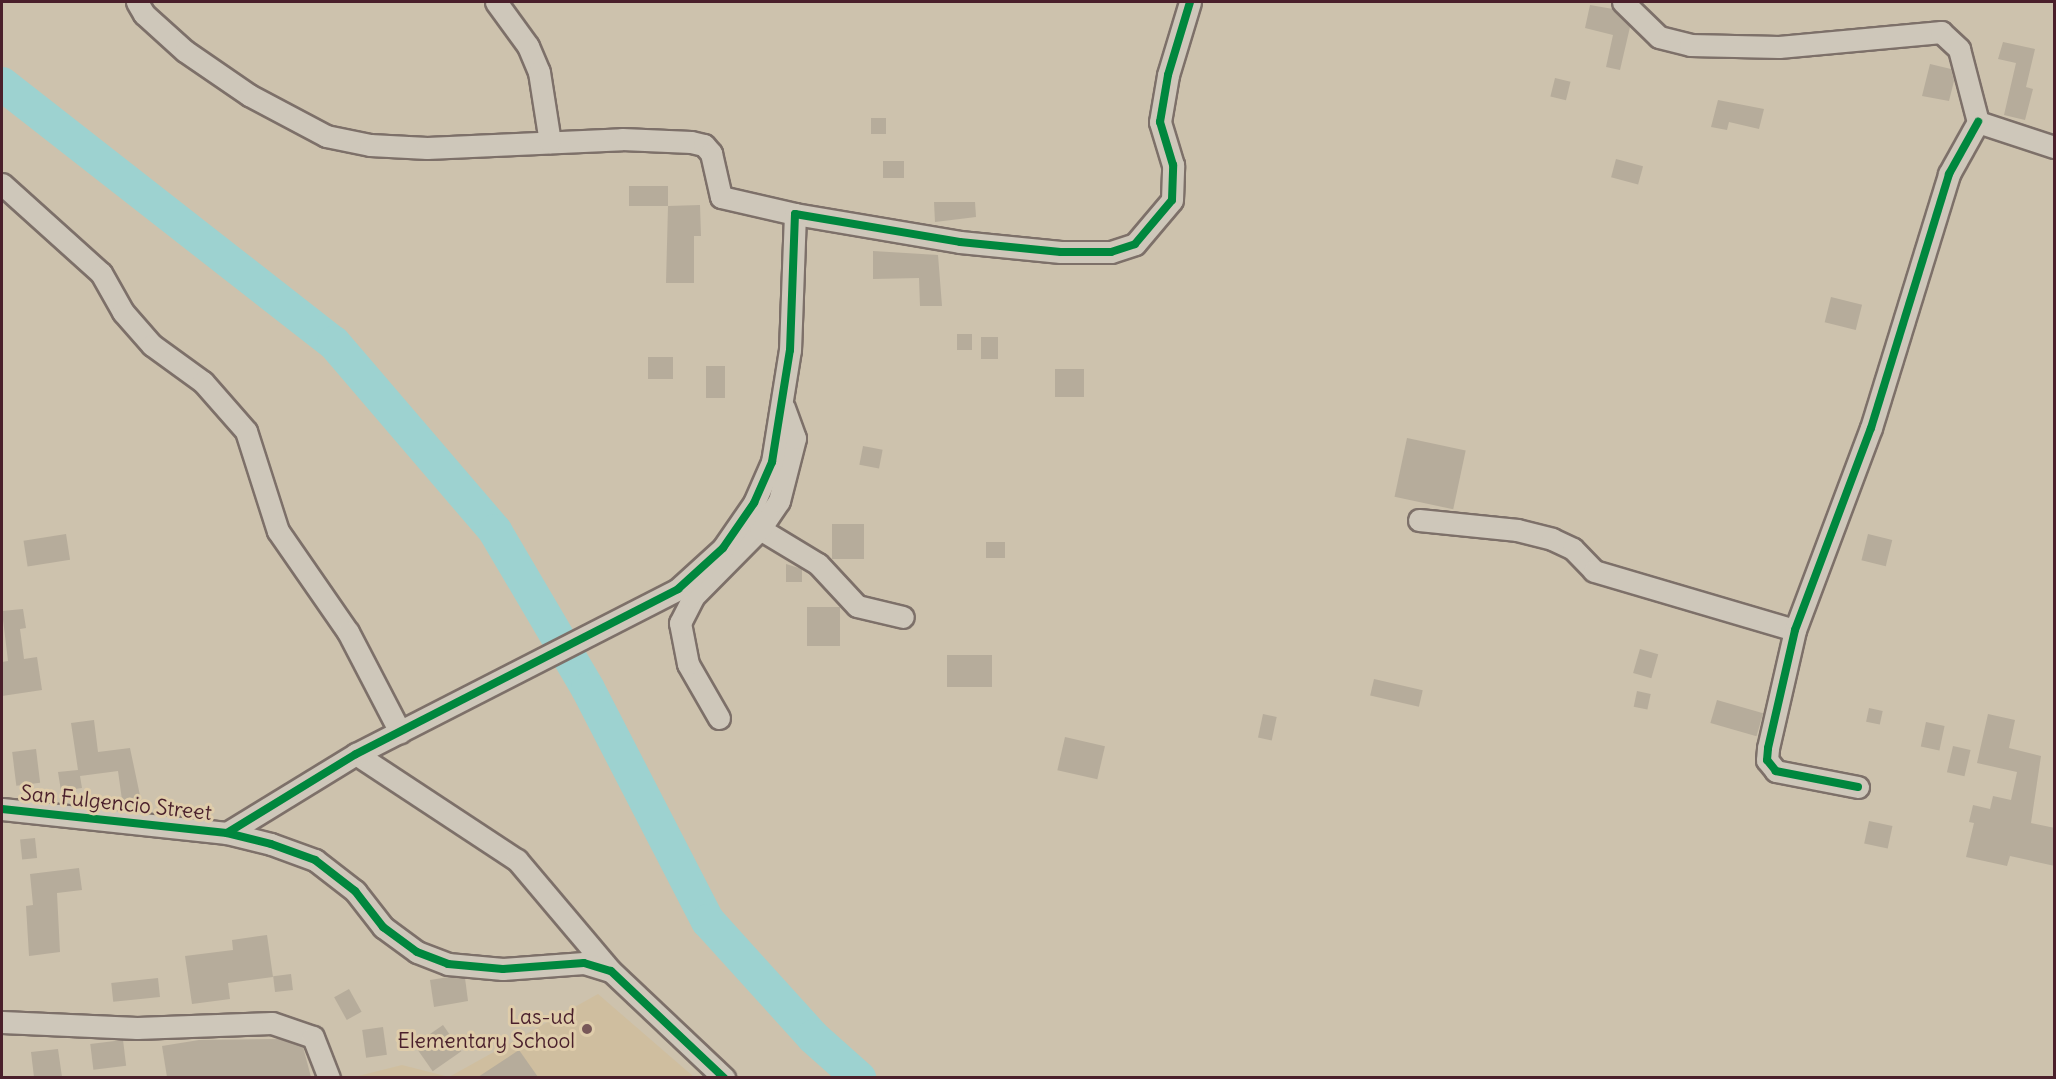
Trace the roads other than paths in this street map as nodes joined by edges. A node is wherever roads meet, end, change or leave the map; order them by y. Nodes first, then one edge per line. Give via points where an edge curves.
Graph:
1 (137, 2) edge
2 (496, 2) edge
3 (1190, 2) edge
4 (1623, 2) edge
5 (1978, 122) junction
6 (550, 142) junction
7 (2055, 147) edge
8 (2, 184) edge
9 (795, 214) junction
10 (783, 407) junction
11 (1419, 520) dead end
12 (759, 529) junction
13 (903, 617) dead end
14 (1795, 630) junction
15 (719, 718) dead end
16 (407, 729) junction
17 (356, 754) junction
18 (1858, 787) dead end
19 (2, 809) edge
20 (227, 833) junction
21 (611, 971) junction
22 (2, 1022) edge
23 (329, 1077) edge
24 (724, 1077) edge

1 - 6 street via 144,14 184,51 249,95 326,136 370,145 427,148
2 - 6 street via 528,46 539,72
3 - 9 street via 1168,75 1160,122 1173,165 1172,200 1135,243 1111,252 1061,252 960,242
4 - 5 street via 1659,37 1690,45 1779,47 1941,32 1959,49
5 - 7 street
5 - 14 street via 1949,174 1871,428
6 - 9 street via 633,140 704,145 715,165 721,197
8 - 16 street via 101,273 123,312 152,345 203,382 246,431 278,531
9 - 10 street
10 - 12 street via 795,438 792,459 779,501
10 - 16 street via 772,462 754,503 704,568 656,600
11 - 14 street via 1517,530 1552,539 1573,549 1594,571
12 - 13 street via 818,564 857,606
12 - 15 street via 693,597 680,623 688,664
14 - 18 street via 1767,760 1776,771
16 - 17 street
17 - 20 street
17 - 21 street via 517,860
19 - 20 street, San Fulgencio Street
20 - 21 street, San Fulgencio Street via 315,860 355,891 383,927 417,952 448,964 503,969 584,963
21 - 24 street
22 - 23 street via 137,1028 272,1023 313,1036

